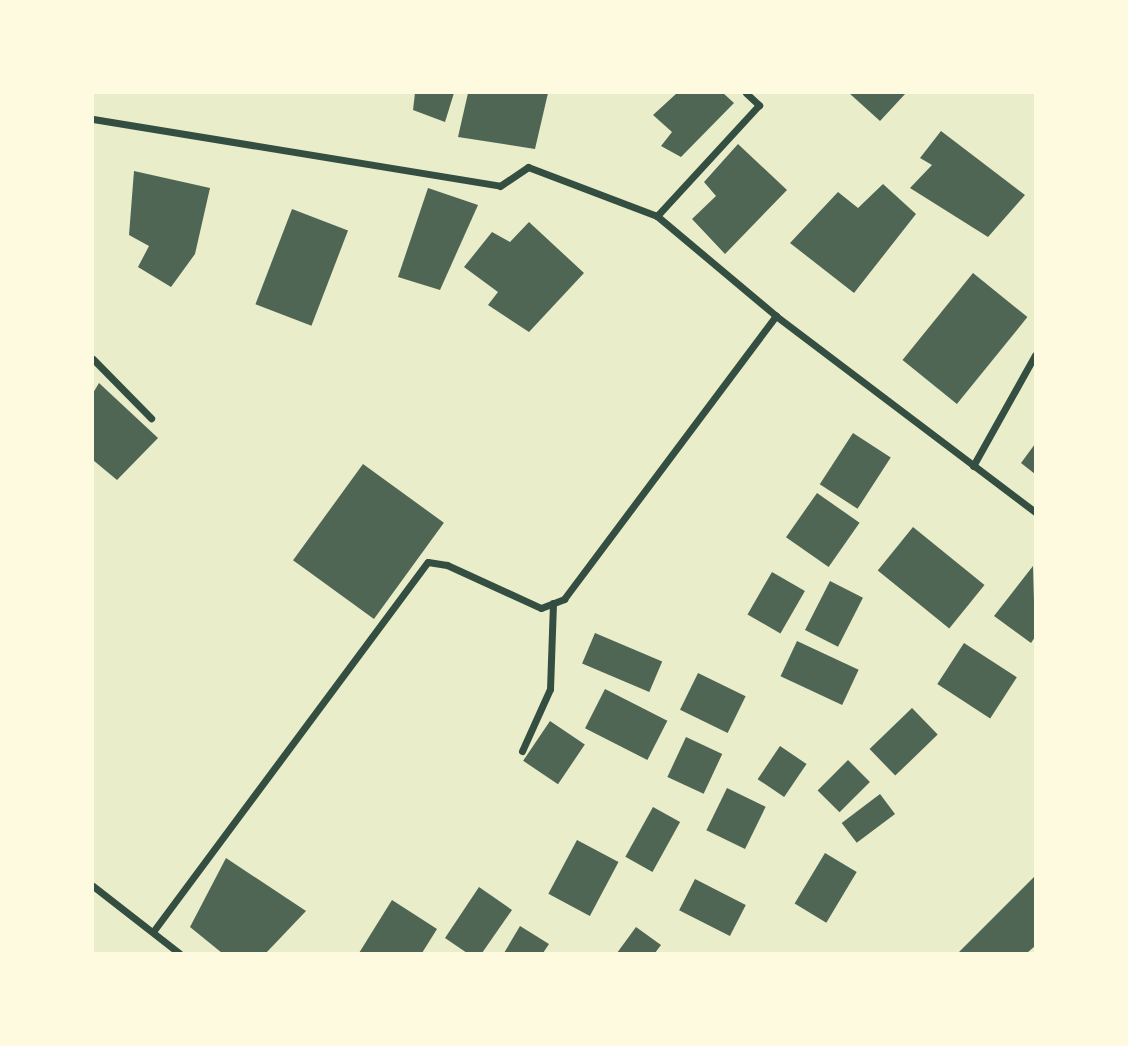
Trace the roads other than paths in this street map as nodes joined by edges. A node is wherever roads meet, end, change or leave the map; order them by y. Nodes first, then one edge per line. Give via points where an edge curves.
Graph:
1 (747, 93) edge
2 (93, 119) edge
3 (657, 216) junction
4 (776, 316) junction
5 (1035, 355) edge
6 (93, 359) edge
7 (151, 418) dead end
8 (973, 466) junction
9 (1035, 512) edge
10 (553, 603) junction
11 (522, 751) dead end
12 (93, 886) edge
13 (155, 929) junction
14 (179, 953) edge

1 - 3 street via 759,105
2 - 3 street via 500,186 528,167
3 - 4 street
4 - 8 street
4 - 10 street via 564,599
5 - 8 street
6 - 7 street
8 - 9 street
10 - 11 street via 550,689
10 - 13 street via 541,608 428,562
12 - 13 street
13 - 14 street

